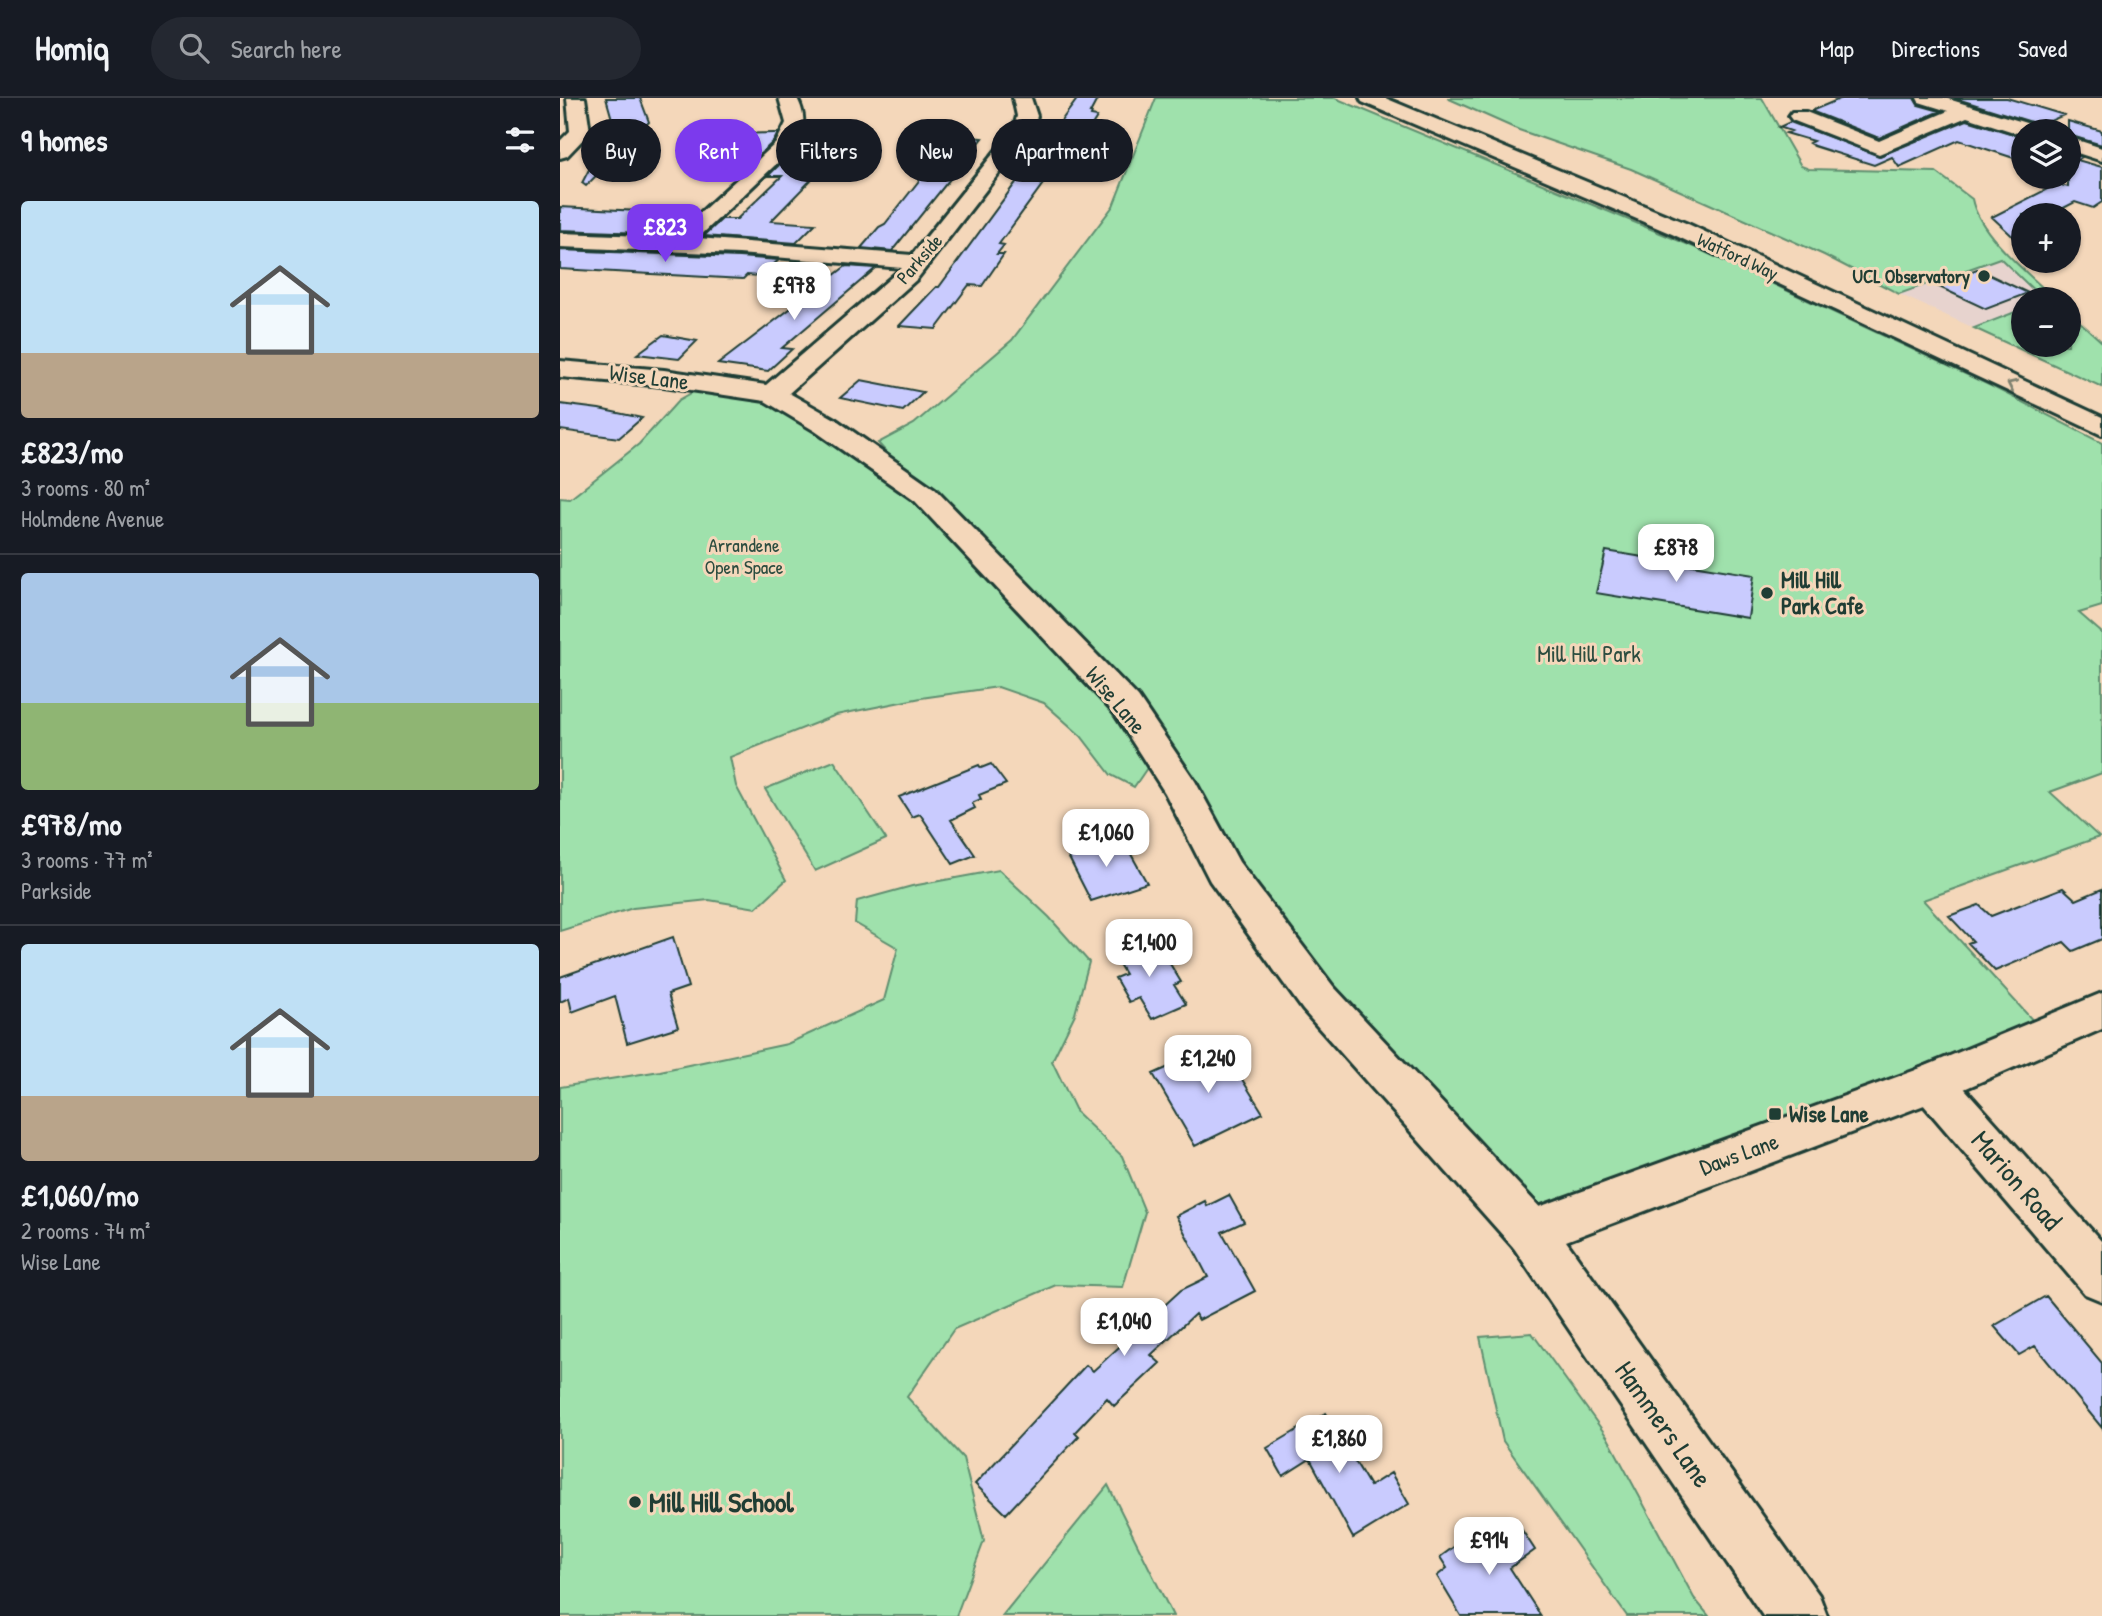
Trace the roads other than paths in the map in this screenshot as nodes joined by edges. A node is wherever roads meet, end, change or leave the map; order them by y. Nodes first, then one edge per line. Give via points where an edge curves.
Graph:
1 (576, 98) edge
2 (788, 98) edge
3 (1022, 98) edge
4 (1369, 98) edge
5 (1401, 98) edge
6 (1926, 98) edge
7 (1966, 110) junction
8 (1798, 116) dead end
9 (2011, 124) edge
10 (2081, 147) edge
11 (1879, 148) junction
12 (560, 152) edge
13 (2100, 152) edge
14 (1911, 159) dead end
15 (560, 240) edge
16 (681, 242) junction
17 (918, 263) junction
18 (560, 369) edge
19 (772, 394) junction
20 (2102, 406) edge
21 (2102, 427) edge
22 (2102, 1010) edge
23 (1932, 1083) junction
24 (1531, 1232) junction
25 (2102, 1278) edge
26 (1798, 1616) edge

1 - 12 main road via 580,132
2 - 16 main road via 796,113 793,134
3 - 17 main road, Parkside via 1027,116 1023,129
21 -> 4 main road, Watford Way via 1667,224
5 - 20 main road, Watford Way via 1706,224
6 - 7 main road
7 - 9 main road
7 - 11 main road
8 - 11 main road
10 - 13 main road
11 - 14 main road
15 - 16 main road
16 - 17 main road
17 - 19 main road, Parkside
18 - 19 main road, Wise Lane
19 - 24 main road, Wise Lane via 925,495 1126,705 1182,790 1224,871 1318,998
22 - 23 main road, Daws Lane
23 - 24 main road, Daws Lane
23 - 25 main road, Marion Road
24 - 26 main road, Hammers Lane

